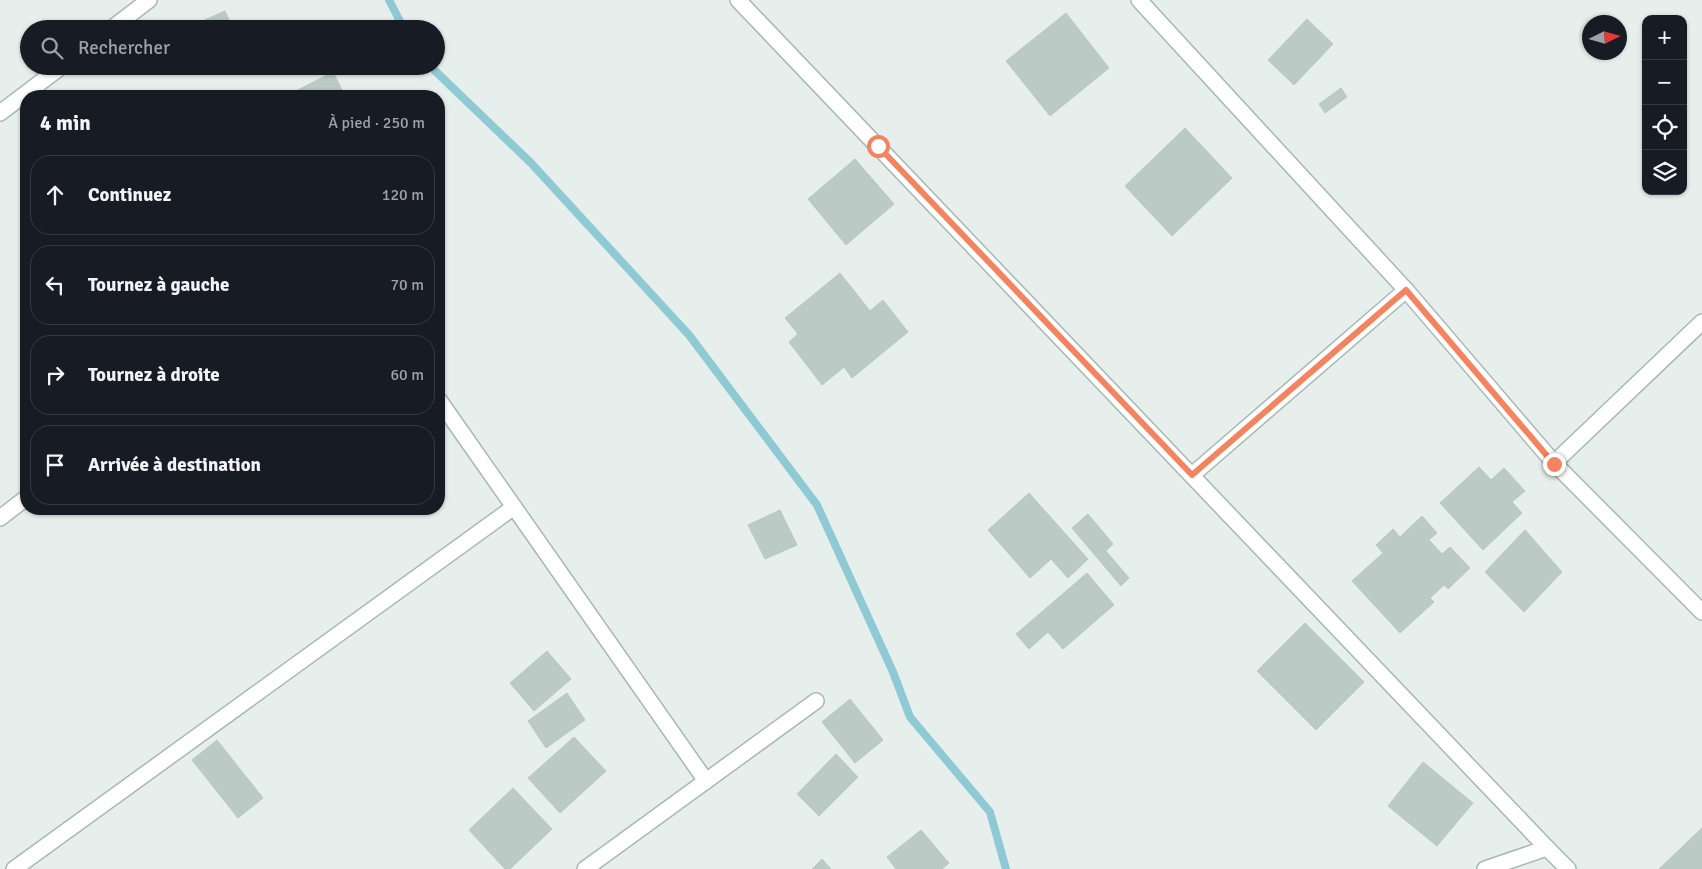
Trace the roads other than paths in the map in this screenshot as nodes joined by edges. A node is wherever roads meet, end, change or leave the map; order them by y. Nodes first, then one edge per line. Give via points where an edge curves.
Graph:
1 (148, 0) edge
2 (738, 0) edge
3 (1139, 0) edge
4 (122, 20) edge
5 (50, 75) edge
6 (31, 90) edge
7 (20, 99) edge
8 (0, 114) edge
9 (1406, 290) junction
10 (1702, 322) edge
11 (445, 409) edge
12 (1554, 464) junction
13 (1192, 475) junction
14 (20, 503) edge
15 (514, 507) junction
16 (0, 518) edge
17 (1702, 612) edge
18 (816, 701) dead end
19 (706, 781) junction
20 (1547, 848) junction
21 (14, 869) edge
22 (585, 869) edge
23 (1485, 869) edge
24 (1568, 869) edge

1 - 4 street
2 - 13 street
3 - 9 street
5 - 6 street
7 - 8 street
9 - 12 street
9 - 13 street
10 - 12 street
11 - 15 street
12 - 17 street
13 - 20 street
14 - 16 street
15 - 19 street
15 - 21 street
18 - 19 street
19 - 22 street
20 - 23 street
20 - 24 street

